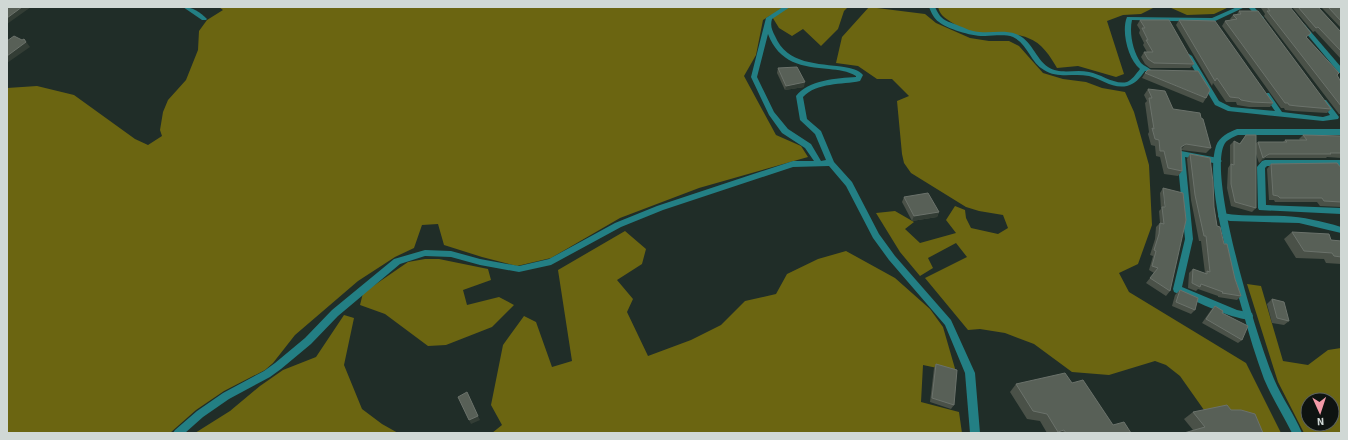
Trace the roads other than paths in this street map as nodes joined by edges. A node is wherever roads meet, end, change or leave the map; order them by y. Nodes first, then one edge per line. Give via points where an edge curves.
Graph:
1 (186, 7) edge
2 (787, 7) edge
3 (932, 7) edge
4 (1242, 7) edge
5 (1252, 7) edge
6 (204, 19) dead end
7 (1213, 20) junction
8 (1298, 20) edge
9 (1265, 22) edge
10 (767, 25) junction
11 (1217, 26) edge
12 (1186, 52) edge
13 (1144, 68) junction
14 (1340, 68) edge
15 (1156, 71) edge
16 (1262, 89) edge
17 (1321, 98) edge
18 (1280, 114) junction
19 (1341, 132) edge
20 (1218, 161) junction
21 (819, 163) junction
22 (832, 163) junction
23 (1341, 163) edge
24 (1341, 211) edge
25 (1222, 216) junction
26 (1341, 230) edge
27 (1250, 316) junction
28 (178, 433) edge
29 (975, 433) edge
30 (1297, 433) edge

1 - 6 street
2 - 10 street via 769,18
3 - 13 street via 943,24 962,31 978,35 1008,34 1020,39 1031,50 1038,63 1052,73 1089,74 1110,82 1126,84 1134,81
4 - 7 street
5 - 9 street
7 - 11 street
7 - 13 street via 1170,22 1130,18 1127,23 1131,48 1139,65
8 - 14 street
10 - 21 street via 754,77 771,112 785,131 808,146
10 - 22 street via 778,48 791,59 843,68 860,75 858,79 812,88 799,96 804,120 818,132
12 - 18 street via 1194,72 1217,103 1230,109
13 - 15 street
16 - 18 street
17 - 18 street via 1335,117 1323,119
19 - 20 street via 1237,132 1227,137 1220,146
20 - 25 street via 1217,184
20 - 27 street via 1181,154 1189,239 1177,289 1236,314
21 - 22 street
21 - 28 street via 793,164 660,208 618,225 551,262 519,269 451,254 425,253 397,261 278,366 226,396
22 - 29 street via 850,184 876,236 948,323 970,372
23 - 24 street via 1265,163 1261,167 1262,208
25 - 26 street via 1316,222
25 - 27 street
27 - 30 street via 1270,380

